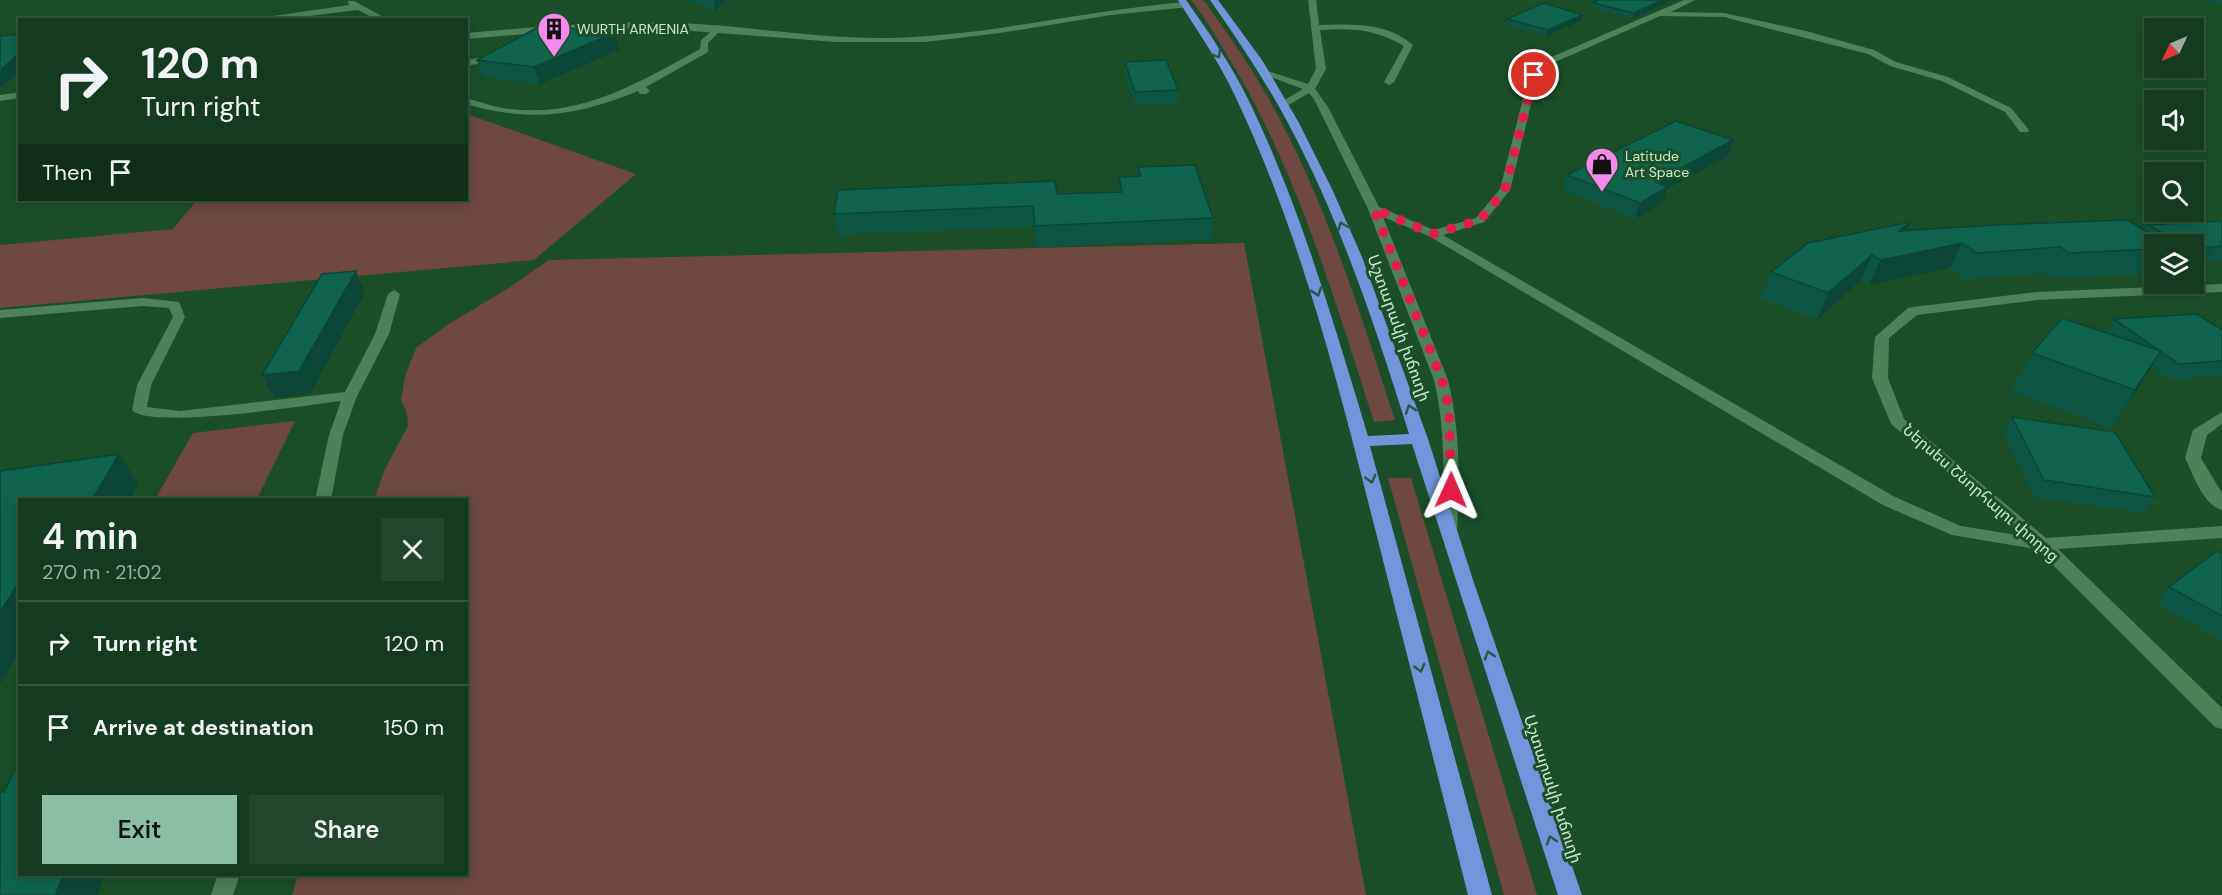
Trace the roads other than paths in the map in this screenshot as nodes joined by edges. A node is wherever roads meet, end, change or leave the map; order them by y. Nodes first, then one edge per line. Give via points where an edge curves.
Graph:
1 (345, 0) edge
2 (1214, 0) edge
3 (1312, 0) edge
4 (1691, 0) edge
5 (1184, 3) edge
6 (359, 7) junction
7 (1659, 14) junction
8 (266, 18) edge
9 (381, 18) edge
10 (719, 28) junction
11 (1316, 28) junction
12 (468, 36) edge
13 (504, 56) edge
14 (468, 63) edge
15 (1265, 72) junction
16 (1389, 82) dead end
17 (639, 87) junction
18 (1311, 88) junction
19 (18, 95) edge
20 (0, 98) edge
21 (468, 101) edge
22 (1284, 104) junction
23 (607, 110) dead end
24 (2024, 130) dead end
25 (1374, 209) junction
26 (1433, 234) junction
27 (2222, 288) edge
28 (394, 294) dead end
29 (0, 314) edge
30 (350, 396) junction
31 (2222, 417) edge
32 (1420, 439) junction
33 (1361, 441) junction
34 (323, 498) edge
35 (2222, 504) edge
36 (2222, 532) edge
37 (1449, 534) junction
38 (2042, 544) junction
39 (2222, 722) edge
40 (228, 876) edge
41 (222, 895) edge
42 (1480, 895) edge
43 (1569, 895) edge

1 - 6 street
2 - 15 highway, Աշտարակի խճուղի
3 - 11 lane
4 - 7 lane
5 - 10 street via 985,33 888,41
5 -> 33 highway via 1241,96 1285,195
6 - 8 street
6 - 9 street
7 - 24 lane via 1724,15 1870,52 1893,64 1944,79 2008,110
7 - 26 lane via 1550,61 1534,75 1505,190 1480,220
10 - 12 street via 621,27
10 - 17 lane via 704,42 705,50
11 - 16 lane via 1366,26 1386,31 1409,45
11 - 18 lane via 1321,69
13 - 14 lane
15 - 18 lane
15 - 22 highway, Աշտարակի խճուղի
17 - 21 lane via 605,100 547,113 519,113
17 - 23 lane via 645,91
18 - 22 lane
18 - 25 lane via 1323,103
19 - 20 street
32 -> 22 highway, Աշտարակի խճուղի via 1382,328 1329,194
25 - 26 lane
25 - 37 lane via 1442,380 1449,407
26 - 38 lane via 1889,501 1958,531
27 - 38 street, Ներսես Շնորհալու փողոց via 2037,296 1913,311 1882,337 1880,378 1897,421
28 - 30 lane via 382,334
29 - 30 lane via 143,302 174,305 179,317 144,386 139,411 180,415
30 - 34 lane via 336,435
31 - 35 street via 2199,433 2193,458 2211,493
32 - 33 highway
32 - 37 highway, Աշտարակի խճուղի
33 -> 42 highway
36 - 38 street
43 -> 37 highway, Աշտարակի խճուղի
38 - 39 street, Ներսես Շնորհալու փողոց
40 - 41 lane

